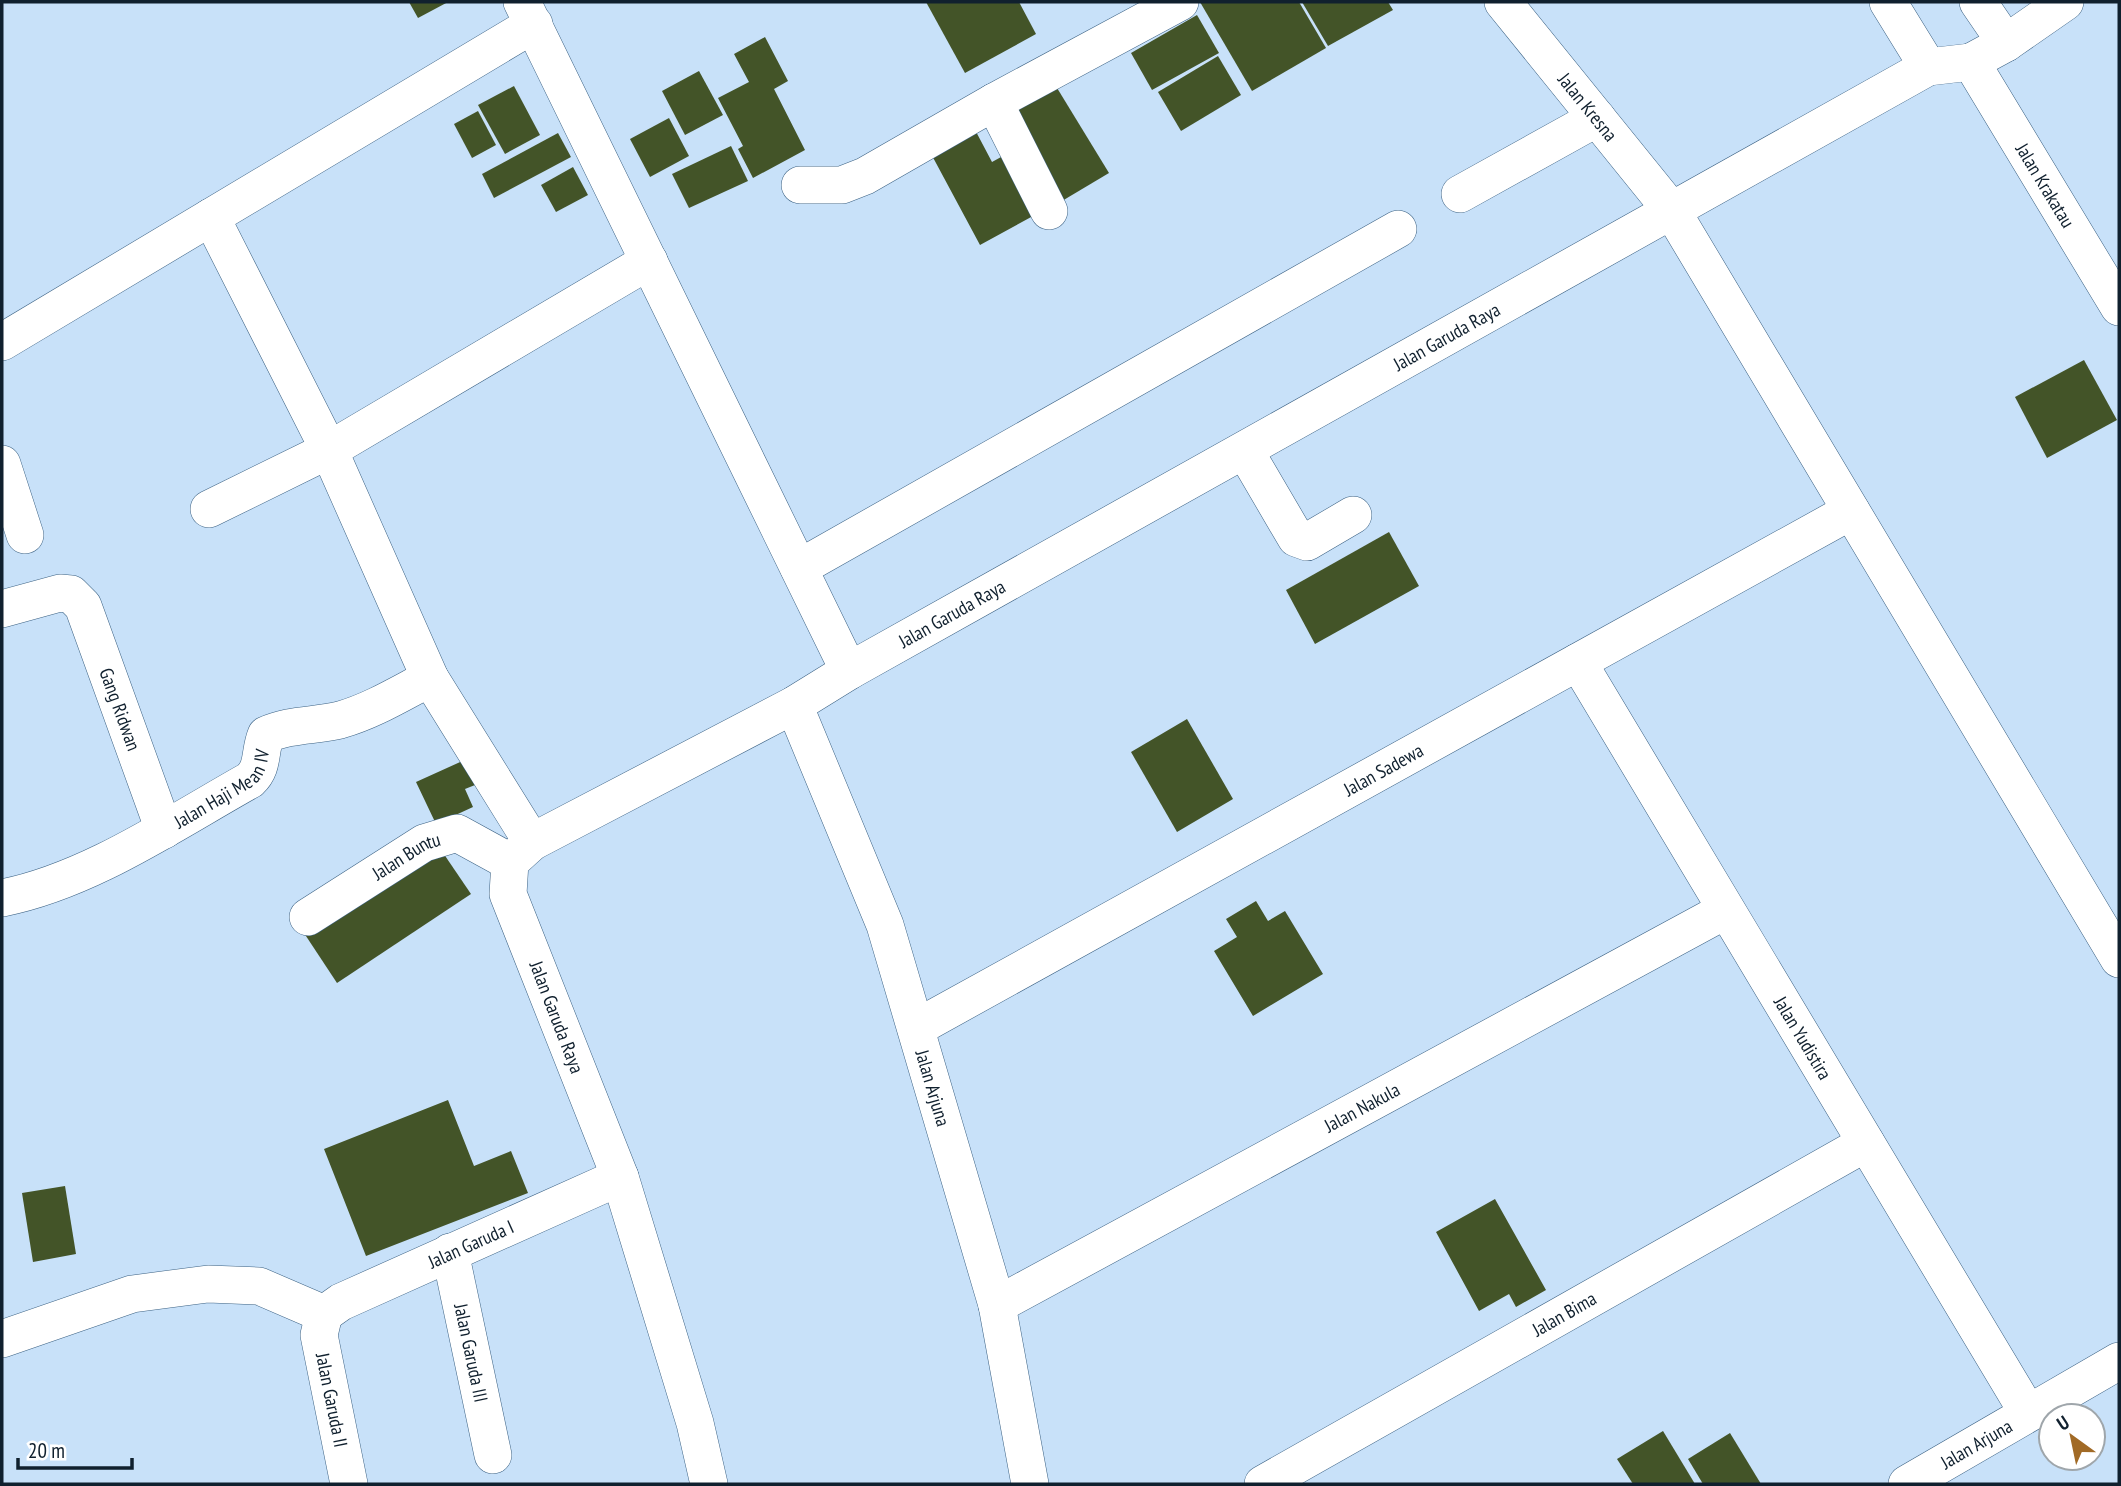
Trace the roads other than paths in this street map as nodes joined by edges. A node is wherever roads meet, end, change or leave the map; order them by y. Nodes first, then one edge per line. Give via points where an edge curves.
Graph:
1 (1180, 2) edge
2 (1503, 2) edge
3 (1888, 2) edge
4 (1978, 2) edge
5 (2065, 2) edge
6 (528, 13) edge
7 (2006, 43) junction
8 (1952, 63) junction
9 (994, 102) junction
10 (1597, 118) junction
11 (800, 185) dead end
12 (1460, 194) dead end
13 (1049, 211) dead end
14 (1672, 211) junction
15 (211, 217) junction
16 (1398, 229) dead end
17 (649, 261) junction
18 (2119, 307) edge
19 (2, 342) edge
20 (328, 450) junction
21 (1244, 451) junction
22 (2, 464) edge
23 (209, 509) dead end
24 (1851, 511) junction
25 (1353, 515) dead end
26 (25, 535) dead end
27 (799, 568) junction
28 (2, 609) edge
29 (1578, 662) junction
30 (849, 671) junction
31 (430, 678) junction
32 (794, 705) junction
33 (164, 830) junction
34 (521, 852) junction
35 (2, 898) edge
36 (1726, 910) junction
37 (308, 917) dead end
38 (2119, 959) edge
39 (916, 1028) junction
40 (1866, 1143) junction
41 (620, 1177) junction
42 (450, 1252) junction
43 (998, 1305) junction
44 (324, 1314) junction
45 (2, 1339) edge
46 (2119, 1361) edge
47 (2028, 1413) junction
48 (493, 1455) dead end
49 (349, 1484) edge
50 (709, 1484) edge
51 (1030, 1484) edge
52 (1263, 1484) edge
53 (1907, 1484) edge

1 - 9 street
2 - 10 street, Jalan Kresna
3 - 8 street, Jalan Krakatau
4 - 7 street
5 - 7 street, Jalan Garuda Raya
6 - 15 street
6 - 17 street
7 - 8 street, Jalan Garuda Raya
8 - 14 street, Jalan Garuda Raya
8 - 18 street, Jalan Krakatau
9 - 11 street via 865,176 842,185
9 - 13 street
10 - 12 street
10 - 14 street, Jalan Kresna
14 - 21 street, Jalan Garuda Raya
14 - 24 street, Jalan Kresna
15 - 19 street
15 - 20 street
16 - 27 street
17 - 20 street
17 - 27 street
20 - 23 street
20 - 31 street
21 - 25 street via 1296,538 1307,542
21 - 30 street, Jalan Garuda Raya
22 - 26 street
24 - 29 street, Jalan Sadewa
24 - 38 street, Jalan Kresna
27 - 30 street
28 - 33 street, Gang Ridwan via 60,593 71,594 83,606
29 - 36 street, Jalan Yudistira
29 - 39 street, Jalan Sadewa
30 - 32 street, Jalan Garuda Raya
31 - 33 street, Jalan Haji Mean IV via 339,720 265,735 261,764 250,780
31 - 34 street
32 - 34 street, Jalan Garuda Raya
32 - 39 street, Jalan Arjuna via 885,925
33 - 35 street, Jalan Haji Mean IV via 66,879
34 - 37 street, Jalan Buntu via 457,833 424,843
34 - 41 street, Jalan Garuda Raya via 508,894
36 - 40 street, Jalan Yudistira
36 - 43 street, Jalan Nakula
39 - 43 street, Jalan Arjuna
40 - 47 street, Jalan Yudistira
40 - 52 street, Jalan Bima
41 - 42 street, Jalan Garuda I
41 - 50 street, Jalan Garuda Raya via 695,1423
42 - 44 street, Jalan Garuda I
42 - 48 street, Jalan Garuda III
43 - 51 street, Jalan Arjuna
44 - 45 street via 259,1286 208,1284 132,1294
44 - 49 street, Jalan Garuda II via 319,1335
46 - 47 street, Jalan Arjuna
47 - 53 street, Jalan Arjuna

